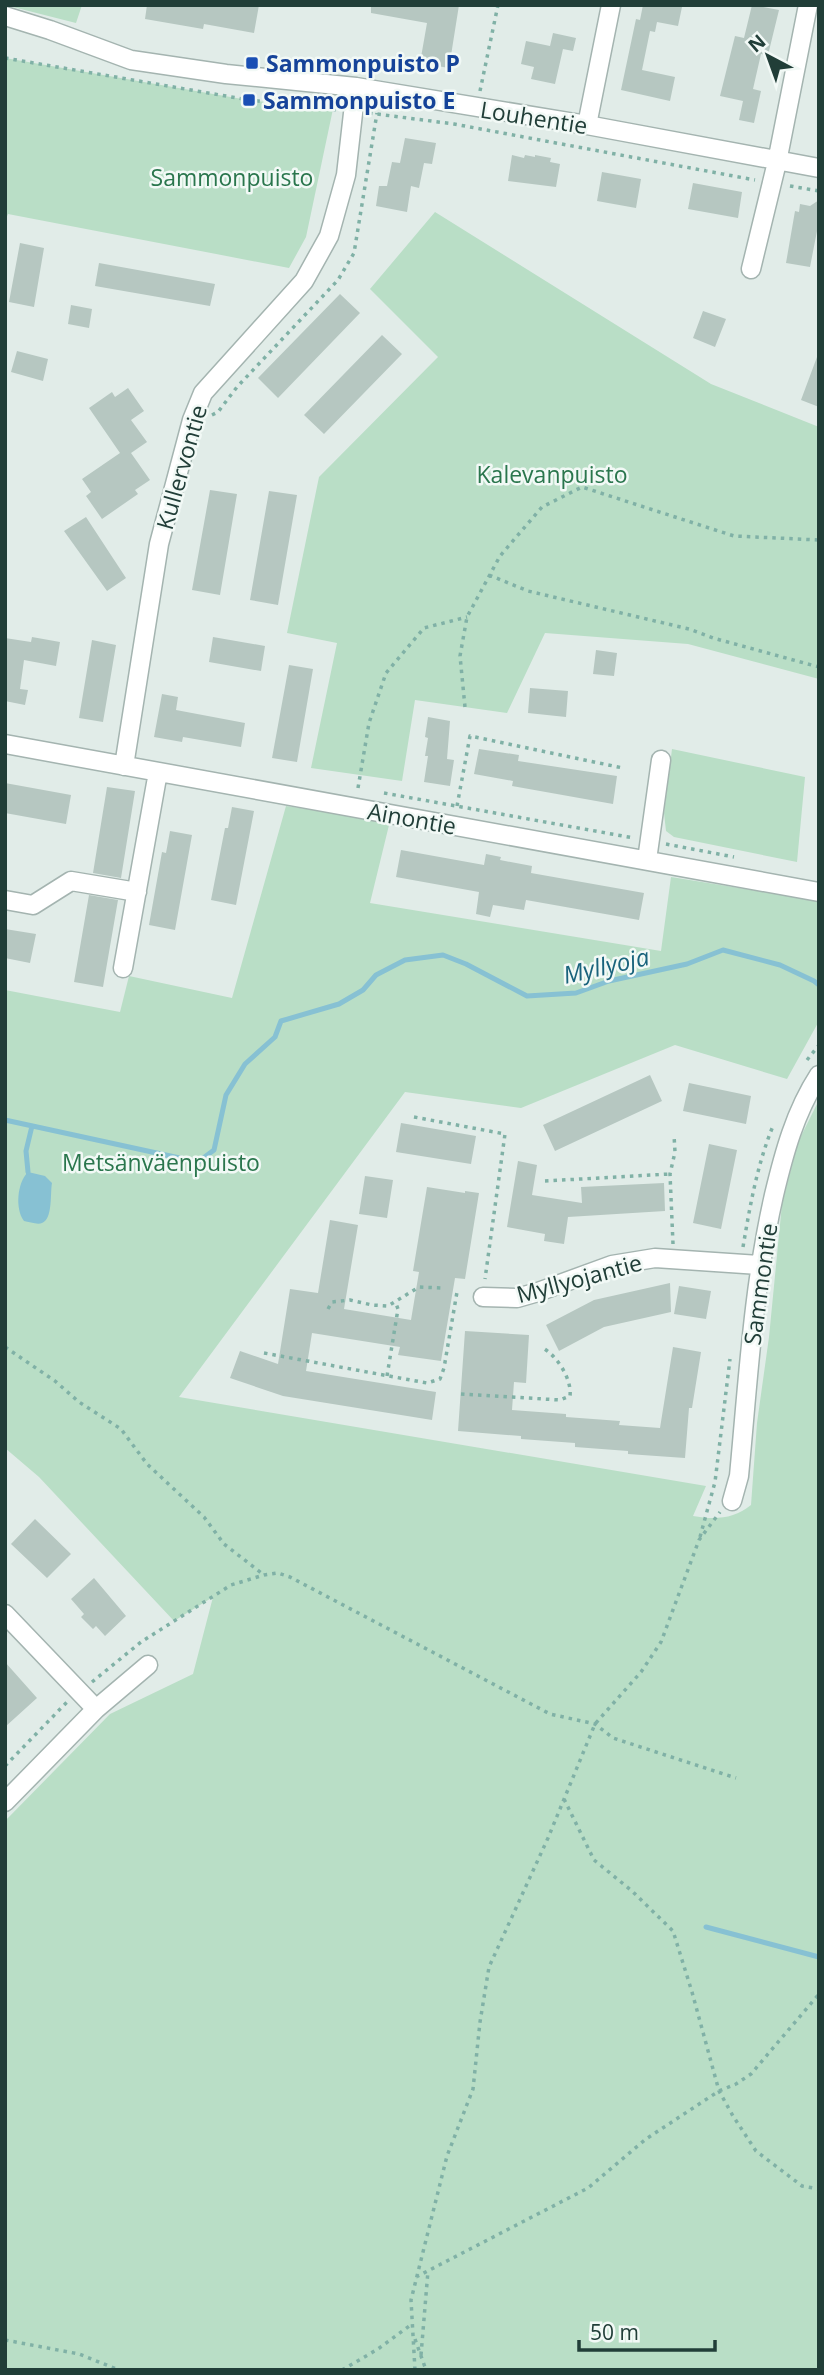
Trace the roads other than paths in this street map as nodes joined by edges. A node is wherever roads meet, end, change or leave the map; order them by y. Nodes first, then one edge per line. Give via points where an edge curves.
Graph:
1 (611, 5) edge
2 (808, 5) edge
3 (5, 16) edge
4 (356, 88) junction
5 (587, 125) junction
6 (777, 162) junction
7 (819, 168) edge
8 (751, 268) dead end
9 (5, 744) edge
10 (661, 760) dead end
11 (124, 766) junction
12 (158, 772) junction
13 (647, 860) junction
14 (137, 892) junction
15 (819, 892) edge
16 (5, 900) edge
17 (123, 968) dead end
18 (819, 1075) edge
19 (759, 1265) junction
20 (483, 1297) road end
21 (732, 1501) road end
22 (5, 1614) edge
23 (148, 1665) dead end
24 (96, 1709) junction
25 (5, 1802) edge

1 - 5 street
2 - 6 street
3 - 4 street, Louhentie via 131,60
4 - 5 street, Louhentie
4 - 11 street, Kullervontie via 346,175 329,236 304,281 203,393 192,420 159,544
5 - 6 street, Louhentie
6 - 7 street, Louhentie
6 - 8 street
9 - 11 street, Ainontie
10 - 13 street
11 - 12 street, Ainontie
12 - 13 street, Ainontie
12 - 14 street
13 - 15 street, Ainontie
14 - 16 street via 71,881 33,905
14 - 17 street
18 - 19 street, Sammontie via 788,1139
19 - 20 street, Myllyojantie via 655,1258 612,1265 517,1298
19 - 21 street, Sammontie via 739,1476
22 - 24 street
23 - 24 street
24 - 25 street

